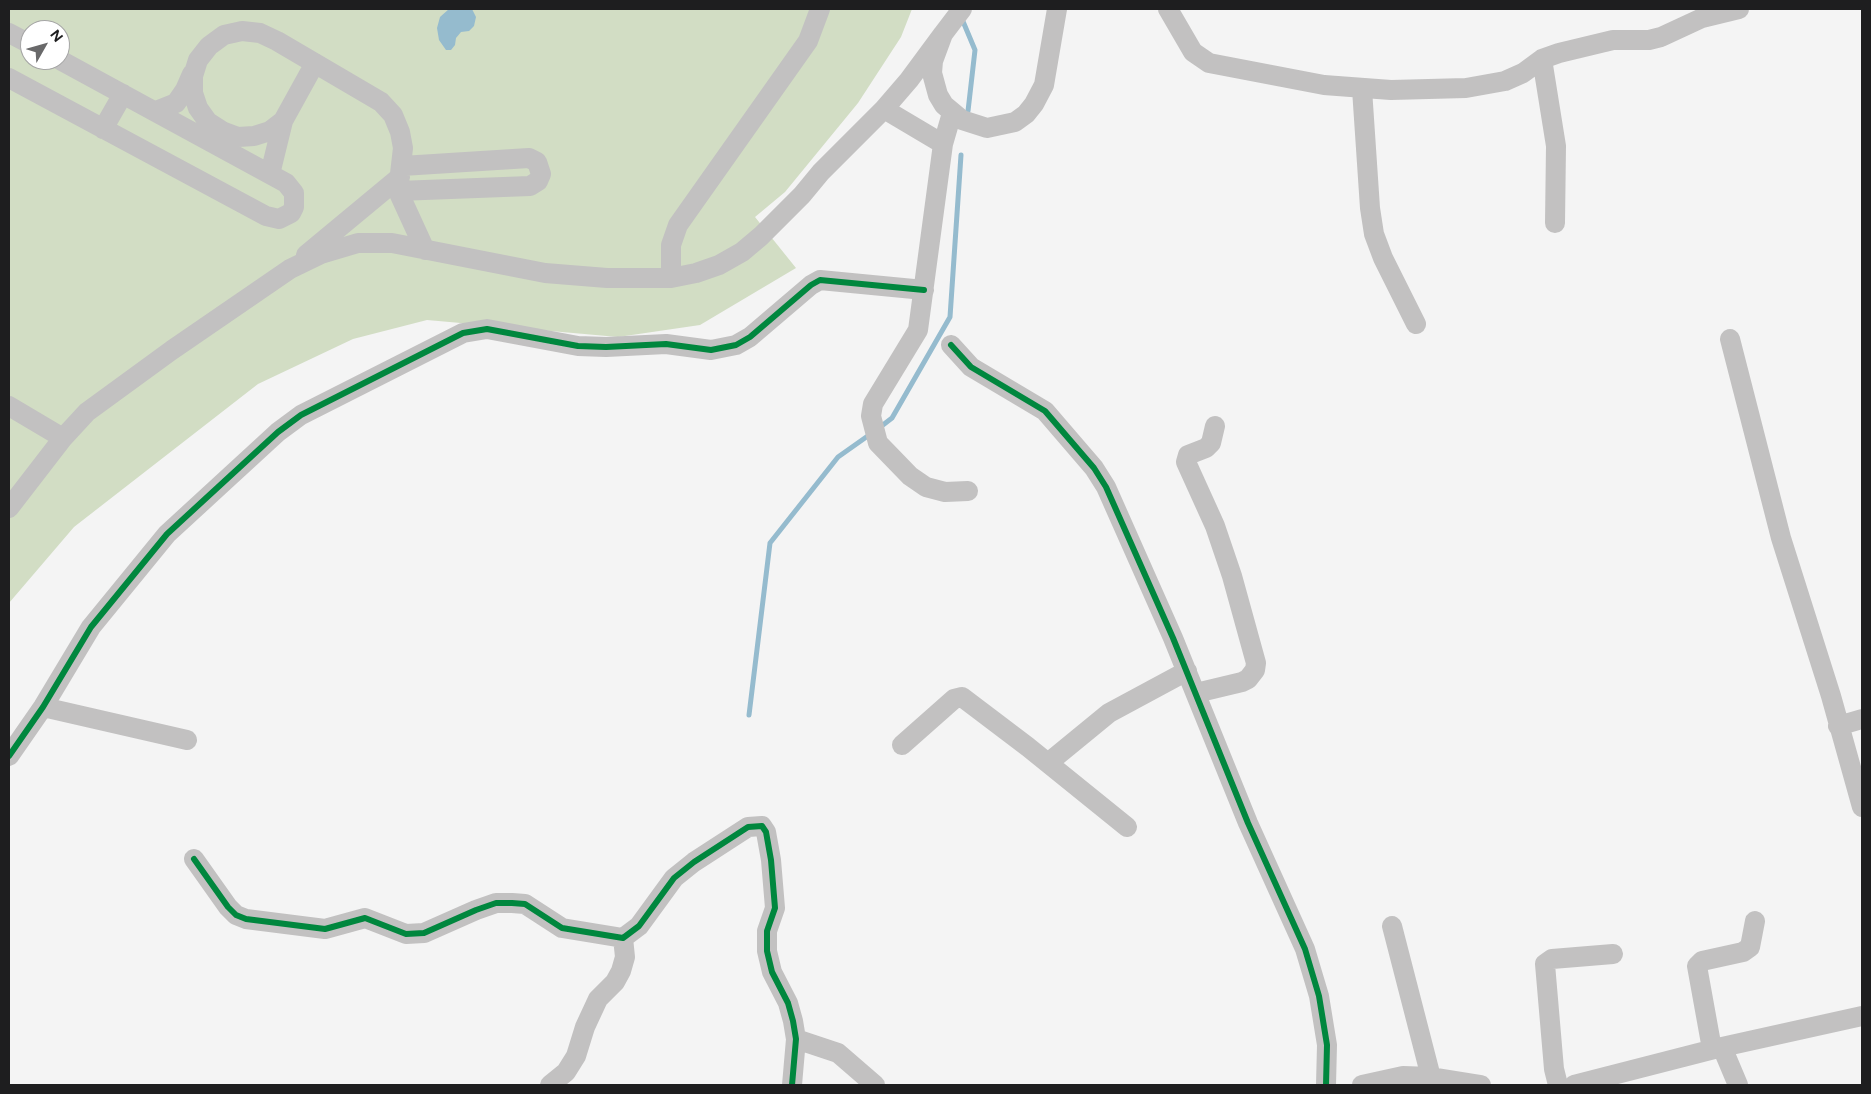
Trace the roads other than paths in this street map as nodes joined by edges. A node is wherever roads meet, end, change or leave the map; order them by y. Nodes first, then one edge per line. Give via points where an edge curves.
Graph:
1 (820, 9) edge
2 (962, 9) edge
3 (1057, 9) edge
4 (1168, 9) edge
5 (1739, 9) edge
6 (943, 34) junction
7 (1542, 59) junction
8 (198, 60) junction
9 (315, 64) junction
10 (70, 65) edge
11 (9, 78) edge
12 (1362, 89) junction
13 (123, 94) junction
14 (884, 109) junction
15 (156, 111) junction
16 (952, 113) junction
17 (284, 121) junction
18 (103, 129) junction
19 (944, 144) junction
20 (270, 174) junction
21 (400, 178) junction
22 (1555, 223) dead end
23 (425, 250) junction
24 (290, 269) junction
25 (670, 278) junction
26 (924, 290) junction
27 (1416, 324) dead end
28 (1730, 339) dead end
29 (951, 345) dead end
30 (9, 406) edge
31 (1216, 426) dead end
32 (63, 438) junction
33 (968, 491) dead end
34 (9, 508) edge
35 (1187, 671) junction
36 (1196, 693) junction
37 (43, 707) junction
38 (1862, 719) edge
39 (1838, 726) junction
40 (187, 740) dead end
41 (902, 745) dead end
42 (9, 756) edge
43 (1048, 763) junction
44 (1862, 807) edge
45 (1127, 827) dead end
46 (194, 859) dead end
47 (1755, 920) dead end
48 (1392, 926) dead end
49 (623, 938) junction
50 (1613, 954) dead end
51 (1862, 1016) edge
52 (796, 1039) junction
53 (1717, 1048) junction
54 (1432, 1081) edge
55 (550, 1085) edge
56 (792, 1085) edge
57 (875, 1085) edge
58 (1326, 1085) edge
59 (1362, 1085) edge
60 (1481, 1085) edge
61 (1558, 1085) edge
62 (1574, 1085) edge
63 (1738, 1085) edge

1 - 25 street via 808,41 678,225 671,245
2 - 6 street
3 - 16 street via 1044,85 1026,114 1015,122 987,128
4 - 12 street via 1193,52 1209,63
5 - 7 street via 1702,18 1661,37 1585,45
6 - 14 street
6 - 16 street via 932,73 938,95
7 - 12 street via 1505,81 1466,88
7 - 22 street via 1556,146
8 - 9 street via 224,35 242,31 260,33
8 - 15 street via 180,99
8 - 17 street via 193,76 193,93 208,122 238,137 270,131
9 - 17 street
9 - 21 street via 381,102 393,115 403,148
10 - 13 street
11 - 18 street
12 - 27 street via 1374,234
13 - 15 street
13 - 18 street
14 - 19 street
14 - 25 street via 742,252 719,265
15 - 20 street
16 - 19 street
17 - 20 street
18 - 20 street via 266,216 279,219 291,212 294,193 286,183
19 - 26 street
21 - 21 street via 529,158 537,162 541,174 538,181 530,186
21 - 23 street
21 - 24 street
23 - 24 street via 392,243 358,244 322,254
23 - 25 street via 545,273 607,278
24 - 32 street via 100,402
26 - 33 street via 918,330 873,404 871,416 878,443 910,476 926,487 944,492
26 - 37 street via 820,280 750,337 736,345 711,350 666,344 578,346 487,329 463,333 301,415 278,432 167,534 91,627
28 - 39 street via 1781,538
29 - 35 street via 971,367 1044,411 1094,468 1130,539
30 - 32 street
31 - 36 street via 1206,448 1188,455 1186,462 1218,534 1256,663 1248,679
32 - 34 street
35 - 36 street
35 - 43 street via 1109,713
36 - 58 street via 1248,823 1305,950 1319,996 1327,1044
37 - 40 street
37 - 42 street
38 - 39 street
39 - 44 street
41 - 43 street via 954,699 962,697
43 - 45 street
46 - 49 street via 228,907 246,919 325,929 365,918 406,934 424,933 496,903 512,903 525,904 562,928
47 - 53 street via 1750,947 1743,952 1702,961 1697,966
48 - 54 street
49 - 52 street via 639,926 674,878 748,828 762,826 766,832 775,908 767,931 767,951 772,972 788,1003
49 - 55 street via 625,957 621,971 598,999 576,1056 566,1072
50 - 61 street via 1552,959 1545,964
51 - 53 street
52 - 56 street
52 - 57 street via 838,1053
53 - 62 street
53 - 63 street
54 - 59 street via 1395,1077
54 - 60 street

